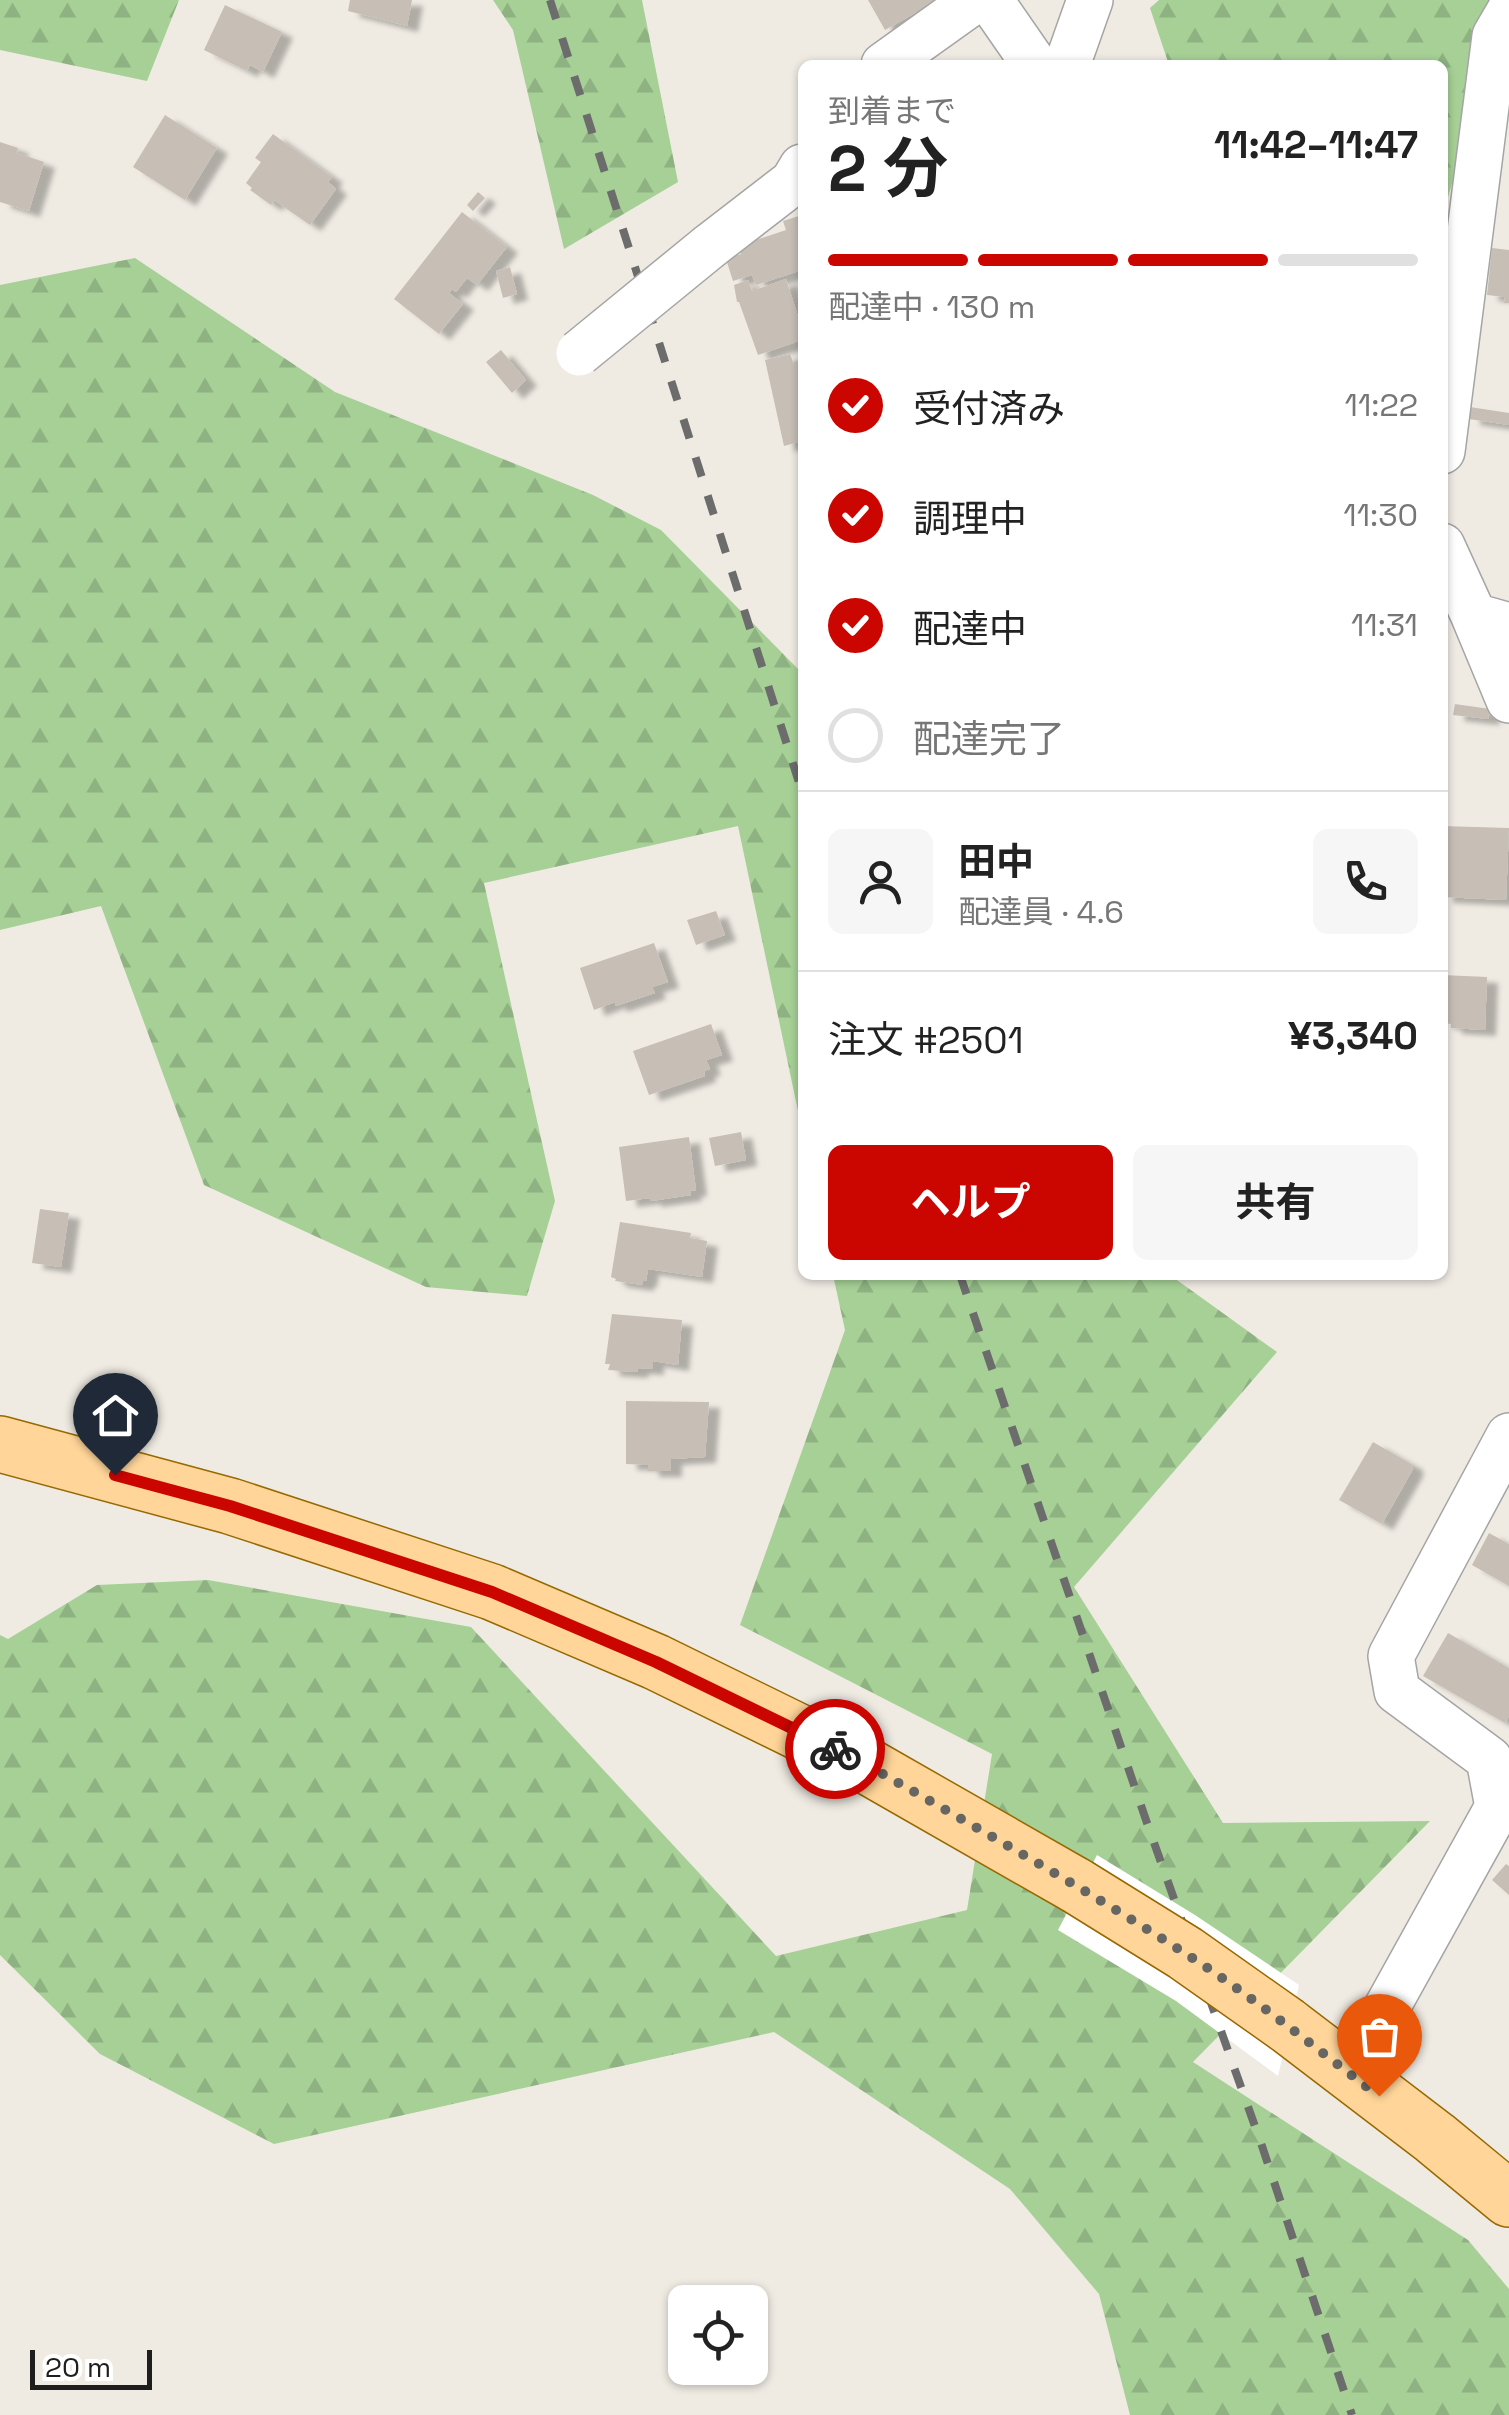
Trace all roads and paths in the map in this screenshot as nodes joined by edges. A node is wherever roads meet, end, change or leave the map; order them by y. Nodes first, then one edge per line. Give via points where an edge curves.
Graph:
1 (975, 0) edge
2 (990, 0) edge
3 (1090, 0) edge
4 (1509, 12) edge
5 (891, 60) edge
6 (1032, 60) edge
7 (1068, 60) edge
8 (798, 174) edge
9 (579, 353) dead end
10 (1448, 403) edge
11 (1448, 555) edge
12 (1492, 621) edge
13 (1509, 700) edge
14 (1509, 1436) edge
15 (0, 1444) edge
16 (1350, 2074) junction
17 (1509, 2199) edge

1 - 5 street
2 - 6 street
3 - 7 street
4 - 10 street via 1495,36
8 - 9 street, bridge
11 - 12 street
12 - 13 street
14 - 16 street via 1391,1656 1397,1690 1489,1758 1498,1807
15 - 16 main road, bridge via 230,1506 492,1592 656,1662 862,1762 1078,1886 1185,1953
16 - 17 main road

